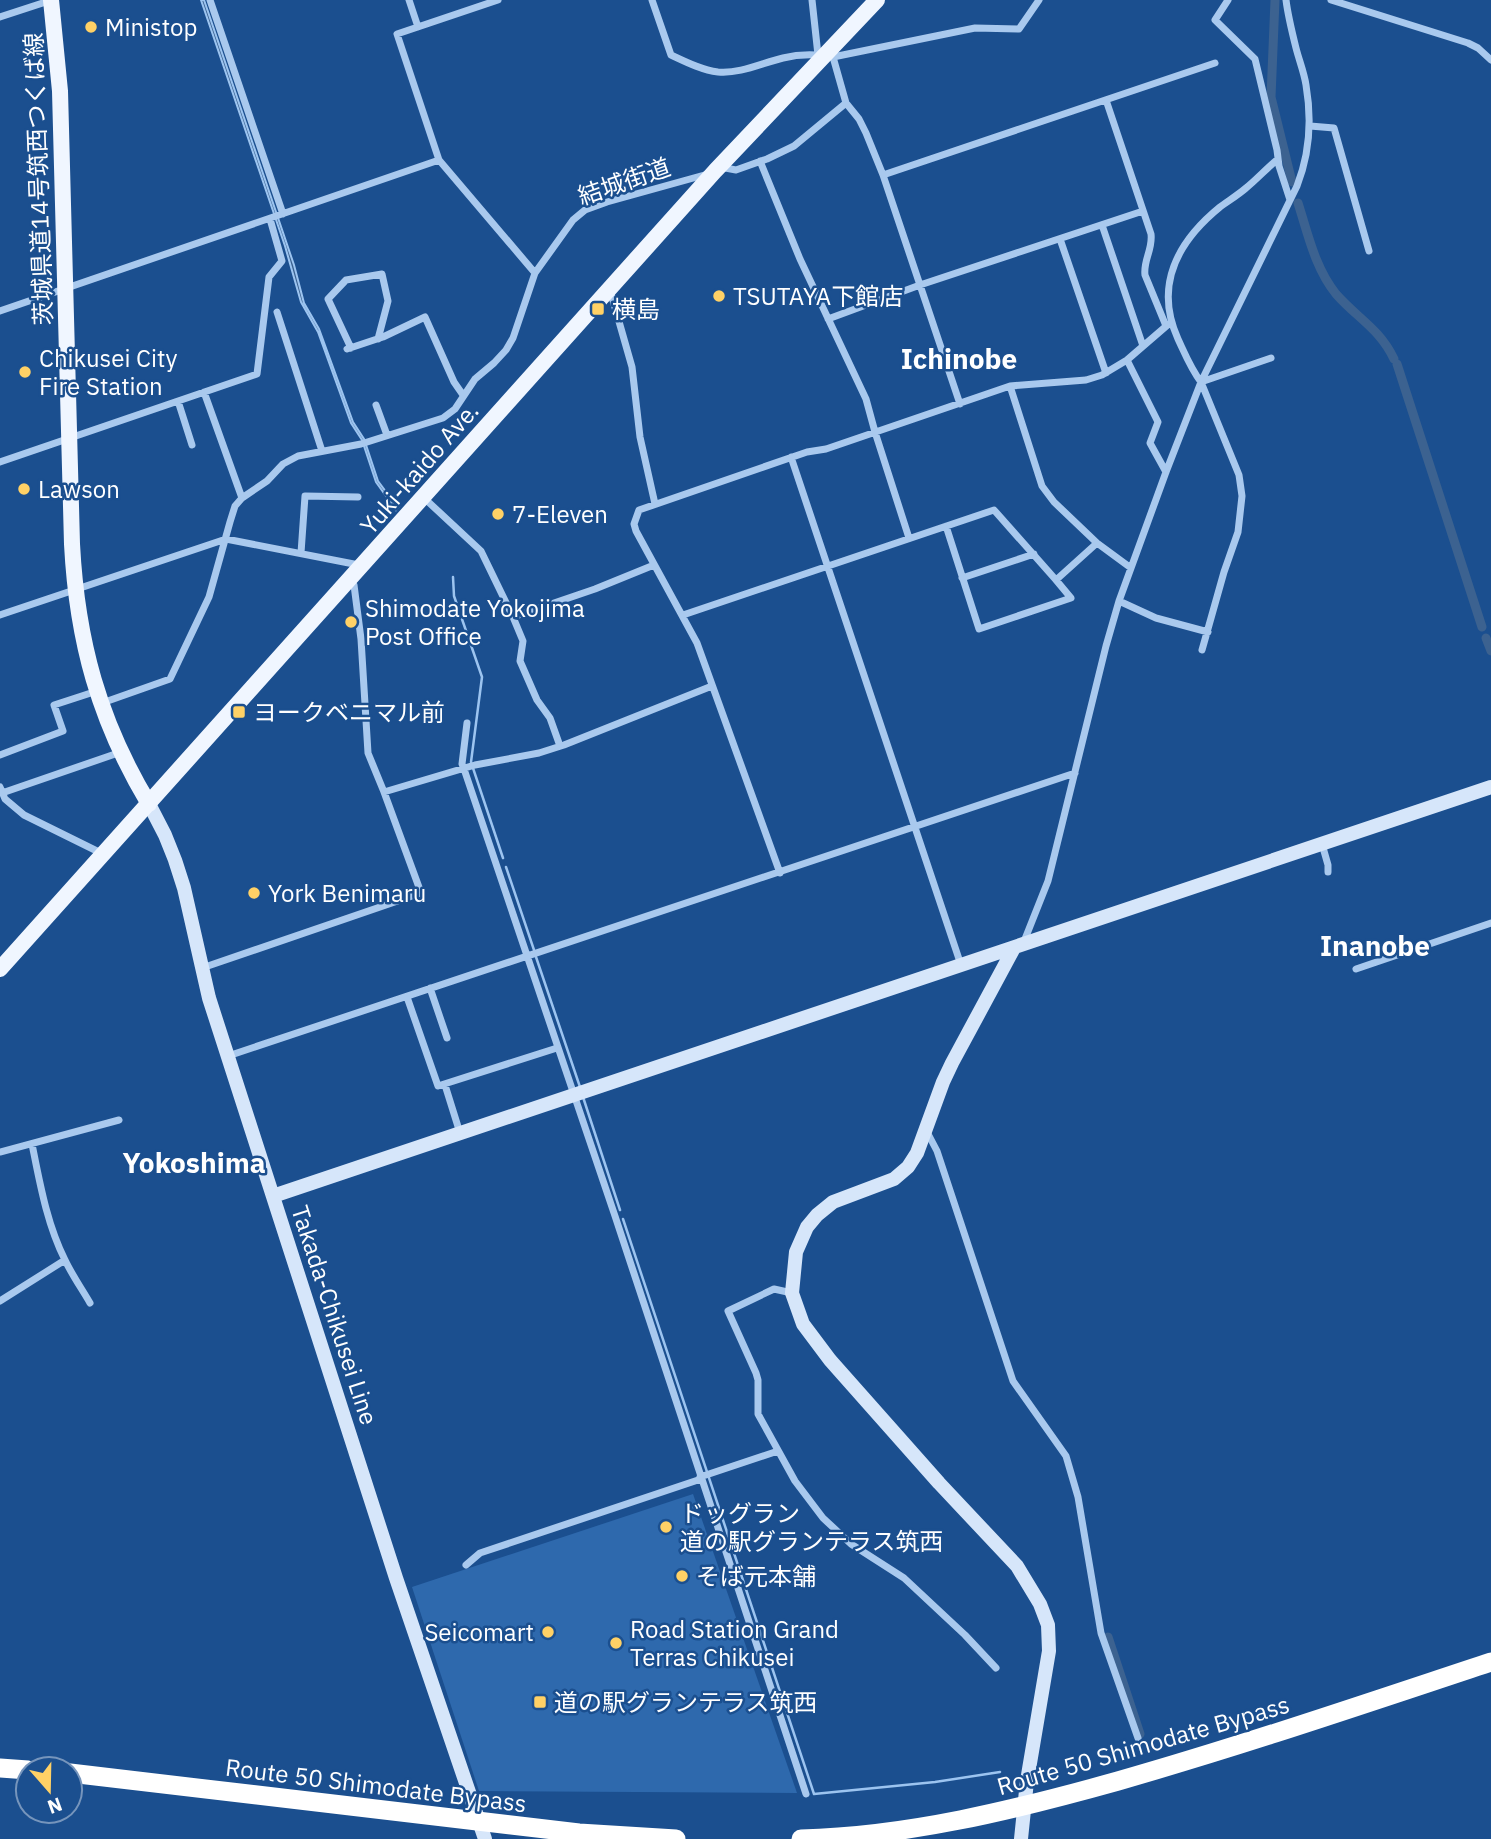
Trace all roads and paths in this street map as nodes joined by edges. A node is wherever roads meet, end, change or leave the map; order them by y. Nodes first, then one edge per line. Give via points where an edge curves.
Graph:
1 (51, 0) edge
2 (210, 0) edge
3 (409, 0) edge
4 (498, 0) edge
5 (652, 0) edge
6 (812, 0) edge
7 (877, 0) edge
8 (1039, 0) edge
9 (1228, 0) edge
10 (1286, 0) edge
11 (1331, 0) edge
12 (0, 18) edge
13 (418, 27) junction
14 (825, 56) junction
15 (1491, 60) edge
16 (1215, 63) dead end
17 (1106, 100) junction
18 (846, 103) junction
19 (1310, 126) junction
20 (1278, 159) junction
21 (439, 160) junction
22 (760, 161) junction
23 (717, 169) junction
24 (883, 175) junction
25 (1290, 200) junction
26 (1143, 211) junction
27 (277, 217) junction
28 (1102, 225) junction
29 (1060, 239) junction
30 (1368, 251) dead end
31 (535, 273) junction
32 (920, 285) junction
33 (66, 289) junction
34 (610, 289) junction
35 (0, 311) edge
36 (277, 312) dead end
37 (828, 318) junction
38 (1168, 324) junction
39 (378, 338) junction
40 (1143, 346) junction
41 (1271, 358) dead end
42 (1127, 360) junction
43 (1106, 373) junction
44 (1201, 382) junction
45 (1010, 386) junction
46 (204, 392) junction
47 (463, 395) junction
48 (178, 401) junction
49 (960, 404) junction
50 (376, 405) dead end
51 (875, 432) junction
52 (387, 435) junction
53 (70, 438) junction
54 (192, 444) dead end
55 (322, 451) junction
56 (791, 457) junction
57 (0, 462) edge
58 (1166, 472) junction
59 (358, 497) dead end
60 (423, 497) junction
61 (242, 498) junction
62 (656, 504) junction
63 (946, 526) junction
64 (226, 538) junction
65 (909, 538) junction
66 (1097, 543) junction
67 (301, 553) junction
68 (1034, 554) junction
69 (364, 565) junction
70 (654, 565) junction
71 (828, 565) junction
72 (1131, 568) junction
73 (962, 578) junction
74 (1056, 580) junction
75 (350, 581) junction
76 (75, 589) junction
77 (1119, 601) junction
78 (0, 615) edge
79 (683, 615) junction
80 (513, 617) junction
81 (1208, 632) junction
82 (1202, 650) dead end
83 (712, 686) junction
84 (99, 697) junction
85 (467, 723) dead end
86 (561, 746) junction
87 (121, 752) junction
88 (0, 755) edge
89 (469, 767) junction
90 (1075, 774) junction
91 (1491, 788) edge
92 (1, 790) edge
93 (384, 792) junction
94 (149, 804) junction
95 (916, 826) junction
96 (1322, 844) junction
97 (104, 854) junction
98 (1328, 872) dead end
99 (780, 873) junction
100 (1491, 923) edge
101 (1018, 946) junction
102 (527, 956) junction
103 (961, 965) junction
104 (202, 968) junction
105 (0, 969) edge
106 (1356, 969) dead end
107 (430, 989) junction
108 (407, 997) junction
109 (447, 1038) dead end
110 (557, 1048) junction
111 (228, 1056) junction
112 (445, 1085) junction
113 (578, 1093) junction
114 (119, 1120) dead end
115 (926, 1130) junction
116 (460, 1133) junction
117 (32, 1144) junction
118 (0, 1152) edge
119 (273, 1196) junction
120 (65, 1261) junction
121 (792, 1293) junction
122 (0, 1301) edge
123 (90, 1303) dead end
124 (778, 1451) junction
125 (704, 1476) junction
126 (466, 1564) dead end
127 (1490, 1664) edge
128 (996, 1668) dead end
129 (1138, 1738) dead end
130 (84, 1775) edge
131 (806, 1794) dead end
132 (1023, 1807) junction
133 (482, 1830) edge
134 (676, 1839) edge
135 (801, 1839) edge
136 (1021, 1839) edge

1 - 12 street
1 - 33 main road, 茨城県道14号筑西つくば線 via 60,90
2 - 27 street
3 - 13 street
4 - 13 street
5 - 14 street via 671,55 699,67 719,72 786,58
6 - 14 street
7 - 14 main road, Yuki-kaido Ave.
8 - 14 street via 1019,29 975,28
9 - 20 street via 1215,20 1255,59
10 - 19 street via 1306,83
11 - 15 street via 1468,43
13 - 21 street via 397,34
14 - 18 street
14 - 23 main road, Yuki-kaido Ave.
16 - 17 street
17 - 24 street
17 - 26 street
18 - 22 street, 結城街道 via 794,146
18 - 24 street via 859,119
19 - 25 street via 1307,158
19 - 30 street via 1334,128
20 - 25 street
20 - 38 street via 1218,209 1184,245 1168,286
21 - 27 street
21 - 31 street
22 - 23 street, 結城街道 via 736,170
22 - 37 street
23 - 31 street, 結城街道 via 585,210
23 - 34 main road, Yuki-kaido Ave.
24 - 32 street
25 - 44 street
26 - 28 street
26 - 38 street via 1152,238 1145,275
27 - 33 street
27 - 46 street via 282,261 270,277 257,373
28 - 29 street
28 - 40 street
29 - 32 street
29 - 43 street
31 - 47 street, 結城街道 via 506,351
32 - 37 street
32 - 49 street
33 - 35 street
33 - 53 main road, 茨城県道14号筑西つくば線
34 - 60 main road, Yuki-kaido Ave.
34 - 62 street via 632,368 640,437
36 - 55 street
37 - 51 street via 866,399
38 - 40 street
38 - 44 street
39 - 39 street via 348,349 328,299 346,280 382,274 388,301
39 - 47 street via 425,317
40 - 42 street
41 - 44 street
42 - 43 street
42 - 58 street via 1158,422 1150,443
43 - 45 street via 1086,380
44 - 58 street
44 - 81 street via 1239,475 1242,496 1238,532
45 - 49 street
45 - 66 street via 1042,486
46 - 48 street
46 - 61 street
47 - 52 street, 結城街道 via 455,410 443,418
48 - 53 street
48 - 54 street
49 - 51 street
50 - 52 street
51 - 56 street
51 - 65 street
52 - 55 street, 結城街道
53 - 57 street
53 - 76 main road, 茨城県道14号筑西つくば線
55 - 61 street, 結城街道 via 283,464
56 - 62 street
56 - 71 street
58 - 72 street
59 - 67 street via 305,496
60 - 69 main road, Yuki-kaido Ave.
60 - 80 street via 481,551
61 - 64 street via 235,506
62 - 70 street via 639,510 634,524
63 - 65 street
63 - 68 street via 994,510
63 - 73 street
64 - 67 street
64 - 76 street
64 - 84 street via 209,597 170,679
65 - 71 street
66 - 72 street
66 - 74 street
67 - 69 street
68 - 73 street
68 - 74 street
69 - 75 main road, Yuki-kaido Ave.
70 - 79 street
70 - 80 street
71 - 79 street
71 - 95 street
72 - 77 street
73 - 74 street via 979,629 1071,597
75 - 93 street via 361,639 369,753
75 - 94 main road, Yuki-kaido Ave.
76 - 78 street
76 - 84 main road, 茨城県道14号筑西つくば線
77 - 81 street via 1156,618
77 - 90 street
79 - 83 street
80 - 86 street via 523,641 520,661
81 - 82 street
83 - 86 street
83 - 99 street
84 - 87 main road, 茨城県道14号筑西つくば線
84 - 88 street via 54,705 63,731
85 - 89 street via 462,764
86 - 89 street
87 - 92 street
87 - 94 main road, 茨城県道14号筑西つくば線
89 - 93 street
89 - 102 street
90 - 95 street
90 - 101 street via 1048,881
91 - 96 street
92 - 97 street via 24,814
93 - 104 street via 418,894
94 - 97 main road, Yuki-kaido Ave.
94 - 104 street, Takada-Chikusei Line via 175,860
95 - 99 street
95 - 103 street
96 - 98 street
96 - 101 street
97 - 105 main road, Yuki-kaido Ave.
99 - 102 street
100 - 106 street
101 - 103 street
101 - 115 street via 952,1063
102 - 107 street
102 - 110 street
103 - 113 street
104 - 111 street, Takada-Chikusei Line
107 - 108 street
107 - 109 street
108 - 111 street
108 - 112 street via 436,1084
110 - 112 street
110 - 113 street
111 - 119 street, Takada-Chikusei Line
112 - 116 street
113 - 116 street
113 - 125 street
114 - 117 street
115 - 121 street via 917,1153 902,1172 886,1183 833,1202 807,1227 796,1252
115 - 129 street via 937,1151 1013,1381 1066,1456 1078,1497 1101,1633
116 - 119 street
117 - 118 street
117 - 120 street via 43,1198
119 - 133 street, Takada-Chikusei Line
120 - 122 street
120 - 123 street
121 - 124 street via 774,1289 729,1311 758,1380 758,1414
121 - 132 street via 803,1324 830,1360 1017,1566 1040,1604 1048,1625 1049,1651
124 - 125 street
124 - 128 street via 823,1518 851,1544 904,1578
125 - 126 street via 480,1553
125 - 131 street
127 - 132 highway, Route 50 Shimodate Bypass via 1260,1739
130 - 133 highway, Route 50 Shimodate Bypass
132 - 135 highway, Route 50 Shimodate Bypass via 926,1826
132 - 136 street
133 - 134 highway, Route 50 Shimodate Bypass

